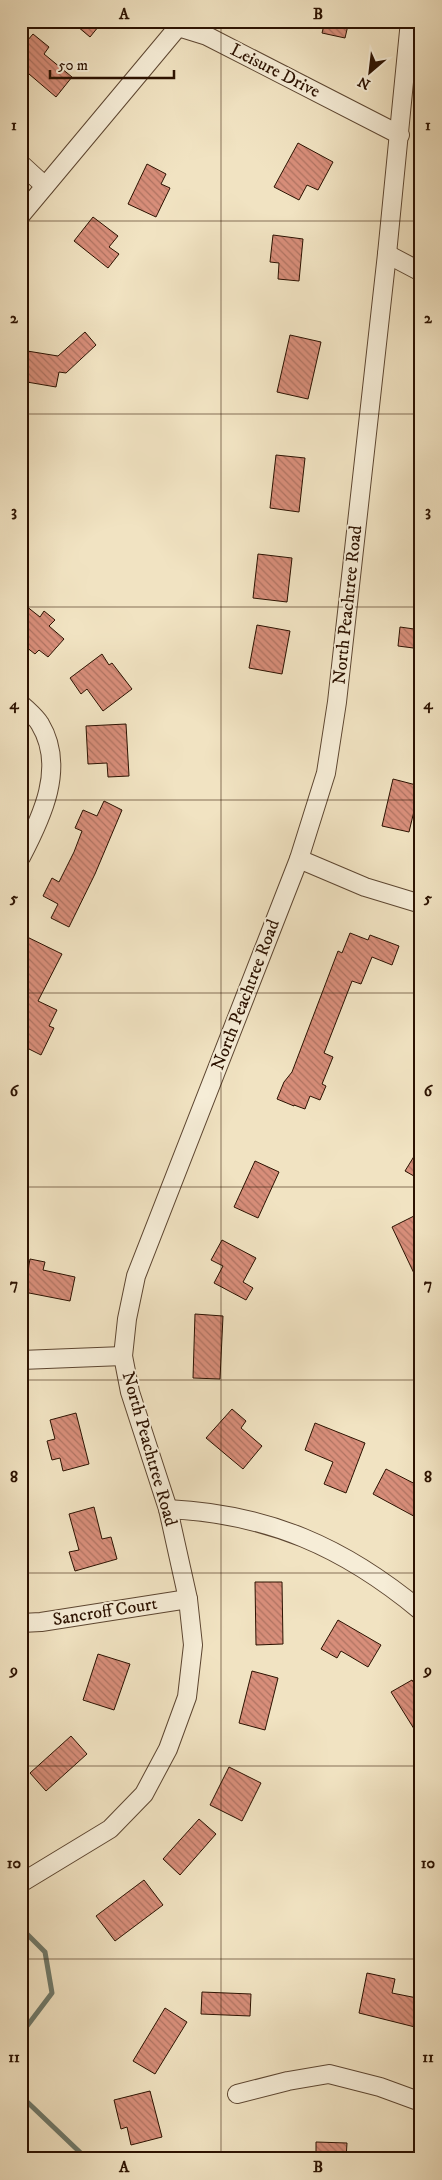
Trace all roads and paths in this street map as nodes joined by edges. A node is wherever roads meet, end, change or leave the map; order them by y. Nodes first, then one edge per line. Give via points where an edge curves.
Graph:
1 (410, 21) edge
2 (400, 136) junction
3 (21, 164) edge
4 (45, 186) junction
5 (21, 215) edge
6 (387, 254) junction
7 (421, 272) edge
8 (21, 704) edge
9 (21, 856) edge
10 (298, 859) junction
11 (421, 904) edge
12 (123, 1356) junction
13 (21, 1360) edge
14 (168, 1509) junction
15 (188, 1599) junction
16 (421, 1611) edge
17 (21, 1623) edge
18 (21, 1883) edge
19 (237, 2094) dead end
20 (421, 2102) edge

1 - 2 street, North Peachtree Road
2 - 4 street, Leisure Drive via 207,36 178,27
2 - 6 street, North Peachtree Road
3 - 4 street
4 - 5 street, Leisure Drive
6 - 7 street
6 - 10 street, North Peachtree Road via 337,702 326,773
8 - 9 street via 40,722 53,764 49,789
10 - 11 street via 365,887
10 - 12 street, North Peachtree Road via 136,1276
12 - 13 street
12 - 14 street, North Peachtree Road via 130,1392
14 - 15 street, North Peachtree Road
14 - 16 street via 203,1511 269,1525 331,1549 388,1584
15 - 17 street, Sancroff Court
15 - 18 street, North Peachtree Road via 193,1645 187,1698 168,1749 144,1794 110,1830
19 - 20 street via 288,2080 329,2074

